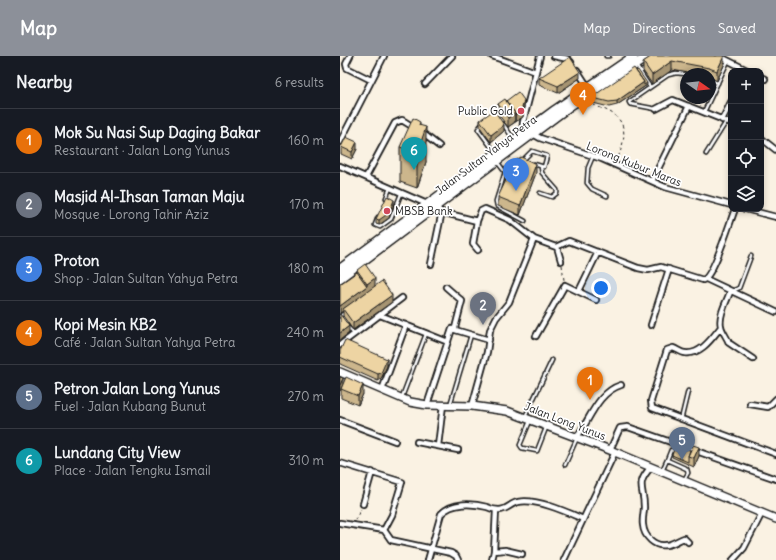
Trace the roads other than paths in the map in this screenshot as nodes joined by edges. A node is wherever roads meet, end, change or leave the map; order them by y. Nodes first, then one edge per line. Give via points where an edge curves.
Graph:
1 (350, 56) edge
2 (384, 56) edge
3 (452, 56) edge
4 (492, 56) edge
5 (540, 56) edge
6 (554, 56) edge
7 (606, 56) edge
8 (609, 56) edge
9 (649, 56) edge
10 (719, 56) edge
11 (635, 60) edge
12 (570, 61) junction
13 (728, 61) junction
14 (564, 66) edge
15 (646, 68) edge
16 (741, 68) edge
17 (536, 72) junction
18 (640, 72) junction
19 (680, 74) edge
20 (371, 80) junction
21 (718, 83) joint
22 (425, 84) dead end
23 (588, 87) junction
24 (650, 87) junction
25 (730, 104) edge
26 (689, 106) junction
27 (656, 109) joint
28 (704, 112) junction
29 (499, 119) edge
30 (484, 122) edge
31 (726, 122) edge
32 (533, 134) junction
33 (522, 135) junction
34 (514, 140) junction
35 (764, 140) edge
36 (340, 142) edge
37 (439, 146) dead end
38 (776, 150) edge
39 (706, 154) dead end
40 (593, 156) junction
41 (496, 157) junction
42 (522, 161) junction
43 (340, 166) edge
44 (541, 167) junction
45 (505, 172) junction
46 (366, 177) junction
47 (652, 181) junction
48 (390, 188) junction
49 (401, 193) junction
50 (540, 193) dead end
51 (608, 196) dead end
52 (384, 202) edge
53 (427, 204) junction
54 (728, 204) edge
55 (439, 208) junction
56 (381, 210) edge
57 (734, 212) edge
58 (757, 212) edge
59 (776, 217) edge
60 (477, 221) junction
61 (525, 221) dead end
62 (534, 239) junction
63 (557, 247) junction
64 (478, 250) dead end
65 (598, 252) junction
66 (751, 256) dead end
67 (561, 261) road end
68 (431, 264) dead end
69 (340, 269) edge
70 (669, 269) junction
71 (340, 278) edge
72 (706, 279) junction
73 (446, 287) dead end
74 (579, 292) junction
75 (730, 292) junction
76 (402, 298) dead end
77 (596, 300) dead end
78 (352, 307) edge
79 (776, 312) edge
80 (380, 315) junction
81 (340, 316) edge
82 (406, 326) junction
83 (651, 326) dead end
84 (455, 328) junction
85 (721, 328) junction
86 (354, 334) junction
87 (426, 334) junction
88 (472, 334) junction
89 (536, 336) dead end
90 (489, 340) junction
91 (448, 342) junction
92 (341, 344) edge
93 (349, 347) edge
94 (753, 359) dead end
95 (552, 360) dead end
96 (384, 362) edge
97 (391, 365) junction
98 (340, 372) edge
99 (620, 385) dead end
100 (382, 390) junction
101 (688, 391) dead end
102 (402, 399) junction
103 (776, 399) edge
104 (750, 404) dead end
105 (427, 405) junction
106 (447, 405) junction
107 (472, 406) junction
108 (528, 418) junction
109 (340, 420) edge
110 (681, 420) junction
111 (547, 426) junction
112 (577, 437) junction
113 (395, 442) dead end
114 (417, 442) dead end
115 (438, 446) junction
116 (458, 450) dead end
117 (612, 451) junction
118 (776, 454) edge
119 (682, 455) edge
120 (667, 460) junction
121 (685, 462) edge
122 (340, 463) edge
123 (564, 465) dead end
124 (651, 467) junction
125 (683, 467) junction
126 (372, 472) junction
127 (662, 472) junction
128 (776, 479) edge
129 (684, 481) junction
130 (363, 504) road end
131 (496, 510) junction
132 (762, 513) junction
133 (583, 519) junction
134 (776, 519) edge
135 (340, 523) edge
136 (384, 530) junction
137 (688, 542) dead end
138 (431, 550) junction
139 (494, 552) junction
140 (522, 554) dead end
141 (428, 560) edge
142 (458, 560) edge
143 (492, 560) edge
144 (564, 560) edge
145 (733, 560) edge

1 - 20 street via 347,68
2 - 20 street
3 - 22 street
4 - 17 street
5 - 17 street
6 - 12 street
7 - 8 lane
9 - 11 highway, Jalan Sultan Yahya Petra
10 - 13 street
11 - 18 lane
11 - 23 highway, Jalan Sultan Yahya Petra
11 - 32 highway, Jalan Sultan Yahya Petra
12 - 14 lane
12 - 23 street
13 - 16 street
13 - 21 lane
15 - 18 lane
17 - 33 street via 527,98
18 - 24 lane
19 - 24 lane via 672,73
20 - 36 street
21 - 28 lane
23 - 33 highway, Jalan Sultan Yahya Petra
24 - 27 lane via 629,103
25 - 31 street
26 - 27 street via 672,100
26 - 28 street
26 - 47 street
28 - 31 street
29 - 34 lane
30 - 41 lane via 478,128
31 - 39 lane
32 - 40 street, Lorong Kubur Maras
32 - 41 highway, Jalan Sultan Yahya Petra
33 - 34 highway, Jalan Sultan Yahya Petra
34 - 41 highway, Jalan Sultan Yahya Petra
35 - 38 street
37 - 46 street via 405,121 398,121
40 - 47 street, Lorong Kubur Maras
40 - 51 lane via 588,168 587,182 592,189
41 - 45 lane
41 - 53 highway, Jalan Sultan Yahya Petra
41 - 55 highway, Jalan Sultan Yahya Petra
42 - 44 lane
42 - 44 lane via 534,151 547,156 545,166
42 - 45 lane
43 - 46 street
44 - 50 lane via 542,173 557,190 557,194 552,197
45 - 61 lane via 496,203 500,208
46 - 48 street
47 - 54 street, Lorong Kubur Maras via 677,191
48 - 49 street
48 - 52 lane
49 - 53 street
49 - 56 lane via 391,218 380,227 375,224
53 - 69 highway, Jalan Sultan Yahya Petra
55 - 60 street
55 - 68 street
55 - 71 highway, Jalan Sultan Yahya Petra
57 - 72 street
58 - 59 street
60 - 62 street via 481,211 485,209 510,220
60 - 64 street via 473,244
62 - 63 street
62 - 90 street via 509,302 491,328
63 - 65 street via 569,241
63 - 67 street
65 - 70 street via 638,268
65 - 74 street
66 - 75 lane via 739,288
70 - 72 street via 701,280
70 - 83 street
72 - 75 street
73 - 84 street via 462,301
74 - 77 street
74 - 89 street via 565,285
75 - 79 street
75 - 85 street via 721,319
76 - 80 street
78 - 81 lane
80 - 82 street
80 - 86 street
81 - 86 lane
82 - 87 street
82 - 97 street
84 - 88 street
84 - 91 street via 452,329
85 - 94 street via 729,343
85 - 110 street via 705,346 692,352 685,353 674,348 667,350 651,406 656,411
86 - 92 street
87 - 91 street
87 - 102 lane
88 - 90 street
88 - 106 lane
90 - 107 street
91 - 105 street
92 - 93 lane
95 - 108 lane
96 - 97 lane
97 - 100 street
98 - 100 main road, Jalan Long Yunus
99 - 112 street via 611,389 597,404
100 - 102 main road, Jalan Long Yunus
101 - 110 lane
102 - 105 main road, Jalan Long Yunus
103 - 104 street via 768,407
105 - 106 main road, Jalan Long Yunus
106 - 107 main road, Jalan Long Yunus
106 - 115 street
107 - 108 main road, Jalan Long Yunus via 497,409
108 - 111 main road, Jalan Long Yunus
108 - 111 lane via 520,445 522,448 537,452
109 - 113 street
110 - 118 street
111 - 112 main road, Jalan Long Yunus
112 - 117 main road, Jalan Long Yunus
112 - 123 lane
114 - 115 street
115 - 116 street
117 - 124 main road, Jalan Long Yunus
117 - 128 street via 620,428 628,427
117 - 133 street
119 - 120 lane via 671,450
120 - 125 lane
120 - 127 lane
121 - 125 lane
122 - 126 street
124 - 127 main road, Jalan Long Yunus
124 - 137 street via 640,483 644,503 644,533 657,545 667,545 684,538
125 - 129 lane via 688,470
126 - 130 street
126 - 136 street via 400,481 402,484
127 - 129 main road, Jalan Long Yunus
129 - 132 main road, Jalan Long Yunus
131 - 133 street via 523,501 553,506
131 - 138 street via 460,504 446,508 438,521
131 - 139 street
132 - 134 main road, Jalan Long Yunus
132 - 145 street via 744,548
133 - 144 street
135 - 136 street
136 - 138 street via 395,542
138 - 141 street
138 - 142 street via 454,554
139 - 140 street via 504,550
139 - 143 street

